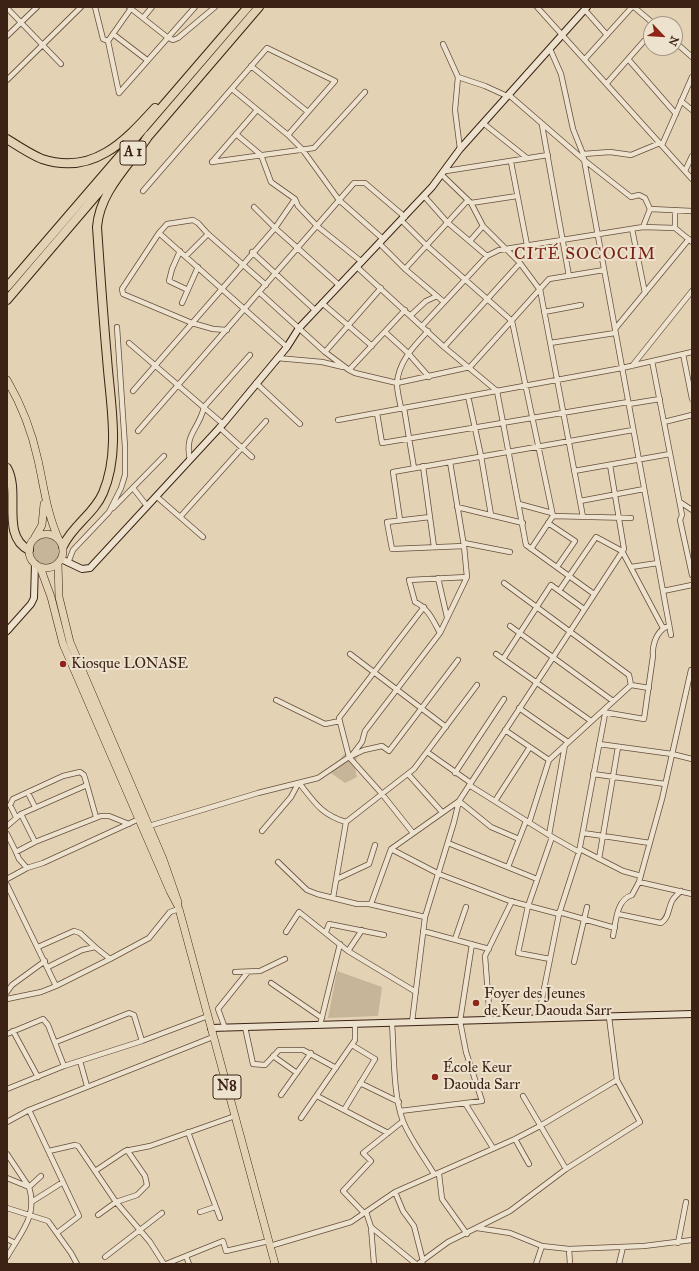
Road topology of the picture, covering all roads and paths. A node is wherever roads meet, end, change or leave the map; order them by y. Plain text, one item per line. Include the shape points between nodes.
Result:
1 (37, 7) edge
2 (81, 7) edge
3 (94, 7) edge
4 (152, 7) edge
5 (195, 7) edge
6 (215, 7) edge
7 (248, 7) edge
8 (259, 7) edge
9 (537, 7) edge
10 (633, 7) edge
11 (7, 8) edge
12 (131, 8) edge
13 (586, 8) edge
14 (644, 16) edge
15 (143, 18) junction
16 (21, 23) junction
17 (113, 34) junction
18 (563, 34) junction
19 (607, 35) junction
20 (7, 36) edge
21 (167, 37) junction
22 (108, 41) junction
23 (643, 42) edge
24 (443, 44) dead end
25 (43, 45) junction
26 (550, 49) junction
27 (683, 49) edge
28 (692, 57) edge
29 (585, 59) junction
30 (147, 60) junction
31 (628, 60) junction
32 (61, 64) dead end
33 (251, 66) junction
34 (458, 76) junction
35 (692, 77) edge
36 (7, 80) edge
37 (607, 83) junction
38 (179, 88) junction
39 (232, 89) junction
40 (365, 92) dead end
41 (508, 96) junction
42 (681, 101) junction
43 (258, 110) junction
44 (692, 110) edge
45 (308, 112) junction
46 (676, 114) junction
47 (483, 123) junction
48 (542, 125) junction
49 (236, 134) junction
50 (288, 135) junction
51 (149, 136) junction
52 (7, 140) edge
53 (661, 144) junction
54 (302, 149) junction
55 (460, 149) junction
56 (583, 154) junction
57 (261, 155) junction
58 (548, 155) junction
59 (692, 156) edge
60 (528, 158) junction
61 (584, 160) junction
62 (510, 162) junction
63 (692, 170) edge
64 (685, 171) junction
65 (444, 173) junction
66 (692, 179) edge
67 (143, 191) dead end
68 (424, 196) junction
69 (517, 196) junction
70 (295, 199) junction
71 (340, 200) junction
72 (470, 201) junction
73 (254, 207) dead end
74 (650, 209) junction
75 (675, 210) junction
76 (692, 211) edge
77 (403, 219) junction
78 (447, 222) junction
79 (317, 226) junction
80 (483, 226) junction
81 (643, 227) junction
82 (275, 228) junction
83 (675, 228) junction
84 (632, 229) junction
85 (159, 233) junction
86 (208, 234) junction
87 (597, 234) junction
88 (563, 240) junction
89 (691, 240) edge
90 (381, 241) junction
91 (470, 242) junction
92 (426, 245) junction
93 (527, 245) junction
94 (298, 248) junction
95 (507, 249) junction
96 (180, 251) junction
97 (252, 252) junction
98 (186, 256) junction
99 (487, 256) junction
100 (362, 262) junction
101 (520, 263) junction
102 (242, 264) junction
103 (198, 267) junction
104 (357, 267) junction
105 (405, 269) junction
106 (604, 270) junction
107 (276, 273) junction
108 (569, 276) junction
109 (466, 278) junction
110 (266, 285) junction
111 (339, 285) junction
112 (7, 287) edge
113 (222, 288) junction
114 (381, 288) junction
115 (188, 290) junction
116 (540, 290) junction
117 (692, 291) edge
118 (259, 292) junction
119 (645, 293) junction
120 (437, 296) junction
121 (7, 300) edge
122 (487, 300) junction
123 (444, 302) junction
124 (182, 303) dead end
125 (322, 303) junction
126 (581, 305) dead end
127 (246, 308) junction
128 (316, 310) junction
129 (405, 310) junction
130 (544, 312) junction
131 (411, 315) junction
132 (512, 321) junction
133 (192, 323) junction
134 (348, 325) junction
135 (423, 326) junction
136 (117, 327) dead end
137 (299, 328) junction
138 (227, 330) junction
139 (428, 331) junction
140 (615, 331) junction
141 (385, 332) junction
142 (129, 343) dead end
143 (550, 343) junction
144 (287, 346) junction
145 (372, 346) junction
146 (444, 347) junction
147 (326, 352) junction
148 (692, 352) edge
149 (408, 353) junction
150 (683, 354) junction
151 (250, 355) dead end
152 (278, 358) junction
153 (652, 361) junction
154 (156, 365) junction
155 (632, 366) junction
156 (470, 367) junction
157 (622, 368) junction
158 (348, 369) junction
159 (429, 377) junction
160 (7, 380) edge
161 (557, 380) junction
162 (690, 382) edge
163 (256, 383) junction
164 (397, 383) junction
165 (178, 385) junction
166 (527, 386) junction
167 (133, 391) dead end
168 (497, 391) junction
169 (468, 396) junction
170 (660, 399) junction
171 (692, 399) edge
172 (628, 403) junction
173 (204, 407) junction
174 (402, 408) junction
175 (377, 413) junction
176 (564, 413) junction
177 (692, 415) edge
178 (533, 418) junction
179 (338, 420) dead end
180 (266, 421) dead end
181 (664, 422) junction
182 (503, 423) junction
183 (300, 424) dead end
184 (221, 425) junction
185 (475, 428) junction
186 (633, 430) junction
187 (138, 431) dead end
188 (409, 439) junction
189 (569, 441) junction
190 (539, 446) junction
191 (242, 448) junction
192 (509, 451) junction
193 (670, 454) junction
194 (164, 456) dead end
195 (481, 456) junction
196 (252, 457) dead end
197 (190, 460) junction
198 (639, 460) junction
199 (450, 462) junction
200 (610, 465) junction
201 (423, 466) junction
202 (7, 468) edge
203 (414, 468) junction
204 (574, 471) junction
205 (133, 488) junction
206 (644, 489) junction
207 (615, 494) junction
208 (156, 496) junction
209 (45, 497) junction
210 (580, 501) junction
211 (680, 502) junction
212 (519, 504) junction
213 (147, 506) junction
214 (458, 506) junction
215 (692, 510) edge
216 (109, 512) junction
217 (491, 515) junction
218 (552, 515) junction
219 (180, 517) junction
220 (583, 517) junction
221 (430, 518) junction
222 (619, 518) junction
223 (631, 518) dead end
224 (400, 520) junction
225 (548, 523) junction
226 (522, 524) junction
227 (203, 537) dead end
228 (35, 538) junction
229 (61, 543) junction
230 (464, 544) junction
231 (434, 547) junction
232 (531, 548) junction
233 (29, 550) junction
234 (622, 551) junction
235 (510, 552) dead end
236 (63, 562) junction
237 (658, 563) junction
238 (37, 566) junction
239 (557, 567) junction
240 (631, 567) junction
241 (692, 575) edge
242 (569, 576) junction
243 (467, 577) junction
244 (438, 578) junction
245 (504, 583) dead end
246 (692, 585) edge
247 (559, 590) junction
248 (663, 592) junction
249 (594, 594) junction
250 (424, 607) junction
251 (538, 608) junction
252 (584, 609) junction
253 (447, 617) junction
254 (669, 625) junction
255 (510, 626) dead end
256 (663, 628) junction
257 (7, 631) edge
258 (570, 632) junction
259 (440, 633) junction
260 (520, 634) junction
261 (671, 634) dead end
262 (350, 654) dead end
263 (496, 654) dead end
264 (553, 658) junction
265 (503, 659) junction
266 (458, 660) dead end
267 (691, 670) dead end
268 (374, 672) junction
269 (536, 682) junction
270 (477, 685) dead end
271 (631, 685) junction
272 (649, 688) junction
273 (397, 690) junction
274 (504, 699) dead end
275 (276, 700) dead end
276 (613, 701) junction
277 (422, 708) junction
278 (519, 708) junction
279 (603, 712) junction
280 (340, 721) junction
281 (591, 721) junction
282 (446, 727) junction
283 (505, 730) junction
284 (567, 744) junction
285 (599, 744) junction
286 (530, 747) junction
287 (618, 747) junction
288 (427, 752) junction
289 (672, 754) junction
290 (349, 758) junction
291 (692, 759) edge
292 (549, 760) junction
293 (455, 773) junction
294 (408, 774) junction
295 (593, 774) junction
296 (613, 777) junction
297 (299, 784) junction
298 (470, 784) junction
299 (665, 784) junction
300 (87, 785) junction
301 (28, 793) junction
302 (382, 794) junction
303 (459, 801) junction
304 (495, 801) junction
305 (35, 807) junction
306 (442, 812) junction
307 (21, 814) junction
308 (16, 817) junction
309 (96, 817) junction
310 (139, 819) junction
311 (346, 822) junction
312 (528, 822) junction
313 (129, 824) junction
314 (7, 826) edge
315 (149, 826) junction
316 (262, 831) dead end
317 (412, 833) junction
318 (583, 833) junction
319 (7, 834) edge
320 (550, 836) junction
321 (603, 836) junction
322 (519, 839) junction
323 (35, 842) junction
324 (448, 843) junction
325 (650, 843) junction
326 (375, 845) dead end
327 (391, 849) junction
328 (579, 850) junction
329 (16, 852) junction
330 (599, 859) junction
331 (278, 862) dead end
332 (508, 867) junction
333 (27, 868) junction
334 (439, 874) junction
335 (640, 876) junction
336 (537, 878) junction
337 (7, 879) edge
338 (337, 879) junction
339 (639, 882) junction
340 (7, 885) edge
341 (681, 891) junction
342 (692, 894) edge
343 (332, 898) junction
344 (512, 902) junction
345 (371, 904) junction
346 (528, 906) junction
347 (179, 907) junction
348 (466, 907) dead end
349 (586, 907) dead end
350 (559, 913) junction
351 (618, 914) junction
352 (425, 917) junction
353 (584, 919) junction
354 (615, 928) junction
355 (362, 930) junction
356 (423, 931) junction
357 (286, 932) dead end
358 (326, 932) junction
359 (384, 935) dead end
360 (613, 936) dead end
361 (454, 940) junction
362 (340, 944) junction
363 (472, 944) junction
364 (38, 947) junction
365 (95, 947) junction
366 (489, 949) junction
367 (348, 951) junction
368 (110, 959) junction
369 (285, 959) dead end
370 (550, 959) junction
371 (45, 961) junction
372 (574, 962) dead end
373 (48, 967) junction
374 (235, 972) dead end
375 (247, 973) junction
376 (271, 983) dead end
377 (56, 986) junction
378 (7, 992) edge
379 (416, 992) junction
380 (7, 999) edge
381 (692, 1014) edge
382 (208, 1016) junction
383 (608, 1016) junction
384 (322, 1018) junction
385 (538, 1019) junction
386 (490, 1020) junction
387 (460, 1021) junction
388 (412, 1022) junction
389 (392, 1023) junction
390 (355, 1024) junction
391 (320, 1025) junction
392 (245, 1027) junction
393 (211, 1028) junction
394 (225, 1028) junction
395 (13, 1031) junction
396 (7, 1034) edge
397 (213, 1036) junction
398 (142, 1041) junction
399 (56, 1042) junction
400 (352, 1045) junction
401 (311, 1053) junction
402 (273, 1056) junction
403 (80, 1061) junction
404 (64, 1066) junction
405 (336, 1068) junction
406 (297, 1073) junction
407 (38, 1077) junction
408 (618, 1080) junction
409 (360, 1083) junction
410 (87, 1086) junction
411 (7, 1089) edge
412 (281, 1095) dead end
413 (317, 1096) junction
414 (523, 1096) dead end
415 (399, 1102) junction
416 (465, 1103) junction
417 (29, 1110) junction
418 (344, 1110) junction
419 (400, 1110) junction
420 (235, 1116) junction
421 (301, 1118) dead end
422 (403, 1121) junction
423 (7, 1122) edge
424 (540, 1126) junction
425 (188, 1132) junction
426 (388, 1133) junction
427 (515, 1139) junction
428 (493, 1148) junction
429 (49, 1150) junction
430 (127, 1150) junction
431 (7, 1154) edge
432 (529, 1164) dead end
433 (566, 1169) junction
434 (95, 1171) junction
435 (436, 1174) junction
436 (41, 1176) dead end
437 (7, 1178) edge
438 (63, 1182) junction
439 (29, 1187) junction
440 (395, 1192) junction
441 (33, 1201) junction
442 (116, 1202) junction
443 (686, 1202) dead end
444 (215, 1207) junction
445 (7, 1208) edge
446 (200, 1212) dead end
447 (365, 1212) junction
448 (162, 1213) dead end
449 (98, 1216) dead end
450 (31, 1217) junction
451 (220, 1218) dead end
452 (371, 1227) junction
453 (477, 1228) junction
454 (140, 1230) junction
455 (57, 1233) junction
456 (467, 1234) junction
457 (7, 1239) edge
458 (692, 1240) edge
459 (678, 1242) junction
460 (15, 1243) junction
461 (269, 1243) junction
462 (542, 1246) junction
463 (623, 1247) junction
464 (569, 1249) junction
465 (186, 1256) junction
466 (7, 1257) edge
467 (105, 1257) dead end
468 (419, 1263) edge
469 (77, 1264) edge
470 (165, 1264) edge
471 (189, 1264) edge
472 (274, 1264) edge
473 (374, 1264) edge
474 (536, 1264) edge
475 (570, 1264) edge
476 (619, 1264) edge

1 - 16 street
2 - 25 street
3 - 22 street via 103,39
4 - 15 street
5 - 21 street
6 - 21 street via 178,38 173,40
7 - 38 highway, A 1
8 - 51 highway, A 1
9 - 18 street
10 - 14 street
10 - 19 street
11 - 16 street
12 - 15 street
12 - 17 street
13 - 18 street
13 - 19 street
15 - 21 street
16 - 20 street
16 - 25 street
17 - 22 street
17 - 30 street
18 - 26 street
18 - 29 street
19 - 29 street
21 - 30 street
22 - 30 street via 119,93
23 - 31 street
24 - 34 street
25 - 32 street
25 - 36 street
26 - 41 street
26 - 56 street via 561,74 573,130
27 - 28 street
29 - 37 street
31 - 37 street
31 - 46 street
33 - 39 street
33 - 45 street
33 - 45 street via 267,48 335,81
34 - 41 street
34 - 55 street via 455,110
35 - 42 street
37 - 53 street
38 - 52 highway via 157,105 122,142 101,156 88,160 58,162 43,159
38 - 112 highway, A 1
39 - 43 street
39 - 67 street
40 - 54 street via 314,148
41 - 47 street
41 - 48 street
42 - 44 street
42 - 46 street
43 - 49 street
43 - 50 street
45 - 50 street
46 - 53 street
47 - 55 street
47 - 60 street
48 - 58 street
48 - 61 street
49 - 57 street
49 - 57 street via 212,162
50 - 54 street
51 - 121 highway, A 1
51 - 229 highway via 109,190 99,212 97,227 112,424 111,466 98,502
53 - 56 street via 631,154
53 - 64 street
54 - 57 street
54 - 71 street
55 - 65 street
56 - 61 street
57 - 70 street via 271,182
58 - 60 street
58 - 88 street
59 - 64 street
60 - 62 street
61 - 74 street via 631,197 645,198
61 - 87 street
62 - 65 street
62 - 69 street
63 - 64 street
64 - 66 street
65 - 68 street
65 - 72 street
68 - 77 street
68 - 78 street
69 - 72 street
69 - 93 street
70 - 79 street via 298,206
70 - 82 street
71 - 77 street via 354,183 365,183
71 - 79 street
71 - 90 street
72 - 78 street
72 - 80 street
73 - 82 street
74 - 75 street
74 - 81 street
75 - 76 street
75 - 83 street
77 - 90 street
77 - 92 street
78 - 91 street
78 - 92 street
79 - 94 street
79 - 100 street
80 - 91 street
80 - 95 street
81 - 83 street
81 - 84 street
82 - 94 street
82 - 97 street
83 - 89 street
84 - 87 street
84 - 119 street
85 - 86 street via 167,224 193,220
85 - 96 street
85 - 133 street via 122,289 123,294
86 - 98 street
86 - 102 street
87 - 88 street
87 - 106 street
88 - 93 street
88 - 108 street
89 - 119 street
90 - 100 street
90 - 105 street
91 - 99 street
92 - 105 street
92 - 109 street
93 - 95 street
94 - 107 street
94 - 111 street
95 - 99 street
95 - 101 street
96 - 98 street
96 - 115 street via 169,281
97 - 102 street
97 - 107 street
98 - 103 street
99 - 109 street
100 - 104 street
101 - 116 street
101 - 122 street
102 - 110 street
102 - 113 street
103 - 113 street
103 - 115 street
104 - 111 street
104 - 114 street
105 - 120 street
106 - 108 street
106 - 140 street
107 - 110 street
107 - 128 street
108 - 116 street via 549,279
109 - 122 street
109 - 123 street
110 - 118 street
111 - 125 street
113 - 127 street
113 - 133 street
114 - 129 street
114 - 134 street
115 - 124 street
116 - 130 street
116 - 132 street
117 - 155 street
118 - 127 street
118 - 137 street
119 - 140 street
120 - 123 street
120 - 131 street via 426,301
122 - 132 street
122 - 146 street
123 - 135 street
125 - 128 street
125 - 134 street
126 - 130 street
127 - 138 street
127 - 144 street
128 - 137 street
129 - 131 street
129 - 141 street
130 - 143 street
131 - 135 street
132 - 156 street
132 - 166 street
133 - 138 street
133 - 154 street
134 - 145 street
134 - 147 street
135 - 139 street
136 - 216 street via 126,463 121,488
137 - 144 street
137 - 147 street
138 - 165 street
139 - 146 street
139 - 149 street
140 - 143 street
140 - 157 street
141 - 145 street
141 - 149 street
142 - 154 street
143 - 161 street
144 - 152 street
145 - 158 street
146 - 156 street
147 - 158 street
148 - 150 street
149 - 159 street
149 - 164 street
150 - 153 street
150 - 162 street
151 - 173 street
152 - 158 street via 322,362
152 - 163 street
153 - 155 street
153 - 170 street
154 - 165 street
154 - 167 street
155 - 157 street
156 - 159 street
156 - 168 street
157 - 161 street
157 - 172 street
158 - 164 street
159 - 164 street
160 - 209 main road via 33,439
161 - 166 street
161 - 176 street
162 - 171 street
163 - 183 street
163 - 184 street
164 - 174 street
165 - 173 street
165 - 187 street
166 - 168 street
166 - 178 street
168 - 169 street
168 - 182 street
169 - 174 street
169 - 185 street
170 - 172 street
170 - 181 street
172 - 176 street
172 - 186 street
173 - 184 street
173 - 197 street via 190,434 187,447
174 - 175 street
174 - 188 street
175 - 179 street
175 - 188 street via 382,443
176 - 178 street
176 - 189 street
177 - 181 street
178 - 182 street
178 - 190 street
180 - 191 street
181 - 193 street
182 - 185 street
182 - 192 street
184 - 191 street
184 - 197 street
185 - 188 street
185 - 195 street
186 - 189 street
186 - 198 street
188 - 203 street
189 - 190 street
189 - 204 street
190 - 192 street
190 - 218 street
191 - 196 street
191 - 219 street
192 - 195 street
192 - 212 street
193 - 198 street
193 - 211 street
194 - 205 street
195 - 199 street
195 - 217 street
197 - 208 street
198 - 200 street
198 - 206 street
199 - 201 street
199 - 214 street
200 - 204 street
200 - 207 street
201 - 203 street
201 - 221 street
202 - 233 highway via 11,475 12,489 11,529 17,541
203 - 224 street via 393,472
204 - 210 street
205 - 213 street
205 - 216 street
206 - 207 street
206 - 237 street
207 - 210 street
207 - 222 street
208 - 213 street
208 - 219 street
209 - 228 main road via 42,524
209 - 229 main road
210 - 220 street
211 - 215 street
211 - 241 street via 680,520
212 - 218 street
212 - 226 street
213 - 236 street via 90,568 82,569
214 - 217 street
214 - 230 street
216 - 236 street
217 - 226 street
218 - 220 street
218 - 225 street
219 - 227 street
220 - 222 street
221 - 224 street
221 - 231 street
222 - 223 street
222 - 234 street via 624,549
224 - 231 street via 387,522 392,549
225 - 232 street
225 - 239 street via 575,541
226 - 232 street via 526,545
228 - 229 main road via 46,533 55,536
228 - 233 main road
229 - 236 main road
230 - 231 street
230 - 235 street
230 - 243 street
232 - 239 street
233 - 238 main road
234 - 240 street
234 - 242 street via 596,537
234 - 249 street
236 - 238 main road via 49,568
236 - 315 main road via 59,597 70,642
237 - 240 street
237 - 248 street
238 - 257 street via 34,598
238 - 310 main road via 52,597 63,644
239 - 242 street
240 - 256 street
242 - 247 street
242 - 249 street
243 - 244 street
243 - 253 street
244 - 250 street via 409,580 415,602
244 - 253 street
245 - 251 street
246 - 248 street
247 - 251 street via 551,585
247 - 252 street
248 - 254 street
249 - 252 street
250 - 259 street
250 - 268 street
251 - 258 street
251 - 260 street
252 - 258 street
253 - 259 street
254 - 256 street
254 - 261 street
255 - 260 street
256 - 272 street via 653,646
258 - 264 street
258 - 271 street via 629,675
259 - 273 street
260 - 264 street
260 - 265 street
262 - 268 street
263 - 265 street
264 - 269 street
264 - 276 street
265 - 269 street
266 - 277 street
267 - 289 street
268 - 273 street
268 - 280 street via 339,718
269 - 278 street
269 - 281 street
270 - 282 street
271 - 272 street
271 - 276 street
272 - 279 street via 644,720
273 - 277 street
273 - 290 street
274 - 293 street
275 - 280 street via 325,724
276 - 279 street
277 - 282 street
277 - 290 street via 389,751 382,746 364,750
278 - 283 street
278 - 284 street
279 - 281 street
279 - 285 street
280 - 290 street
281 - 284 street
282 - 288 street
283 - 286 street
283 - 298 street
284 - 292 street
284 - 320 street
285 - 287 street
285 - 295 street
286 - 292 street
286 - 304 street
287 - 289 street
287 - 296 street
288 - 293 street
288 - 294 street
289 - 291 street
289 - 299 street
290 - 297 street via 318,778
290 - 302 street
292 - 312 street
293 - 298 street
294 - 302 street
294 - 306 street
295 - 296 street
295 - 318 street
296 - 299 street
296 - 321 street
297 - 311 street via 320,810
297 - 315 street via 258,793
297 - 316 street
298 - 303 street
298 - 304 street
299 - 325 street
300 - 301 street via 84,775 76,772
300 - 305 street
300 - 309 street
301 - 305 street
301 - 308 street via 11,802
302 - 311 street
302 - 317 street
303 - 306 street
303 - 322 street via 491,827
303 - 324 street
304 - 312 street
305 - 307 street
306 - 317 street
307 - 308 street
307 - 323 street
308 - 314 street
309 - 313 street via 109,816
309 - 323 street
310 - 313 street
310 - 347 main road
311 - 338 street
312 - 320 street
312 - 322 street
313 - 333 street
315 - 347 main road via 173,885
317 - 327 street
318 - 321 street
318 - 328 street
319 - 329 street
320 - 328 street
320 - 336 street
321 - 325 street
321 - 330 street
322 - 332 street
323 - 329 street
324 - 332 street
324 - 334 street
325 - 335 street
326 - 338 street via 369,864
327 - 334 street
327 - 345 street
328 - 330 street
328 - 350 street
329 - 333 street via 18,859
330 - 335 street
331 - 343 street via 307,890
332 - 336 street
333 - 337 street
334 - 344 street
334 - 352 street
335 - 339 street
336 - 346 street
338 - 343 street
339 - 341 street
339 - 351 street via 632,895 625,897 621,902
340 - 364 street
341 - 342 street
341 - 351 street via 673,900 669,913 661,923
343 - 345 street via 357,904
344 - 346 street
344 - 366 street
345 - 352 street
346 - 350 street
346 - 370 street via 518,953
347 - 368 street via 170,912 149,938
347 - 382 main road, N8
348 - 361 street
349 - 353 street
350 - 353 street
350 - 370 street
351 - 354 street
352 - 356 street
353 - 354 street
353 - 372 street
354 - 360 street
355 - 358 street via 329,924
355 - 359 street
355 - 367 street
356 - 361 street
356 - 379 street
357 - 358 street via 300,912
358 - 362 street
361 - 363 street
362 - 367 street
362 - 384 street
363 - 366 street
363 - 387 street
364 - 365 street via 74,931 80,933
364 - 371 street
365 - 368 street
365 - 373 street via 82,950
366 - 386 street via 485,956
367 - 379 street
368 - 377 street
369 - 375 street via 260,971
370 - 385 street
371 - 373 street
371 - 378 street via 12,985
373 - 377 street
374 - 375 street
375 - 394 street via 218,1009
376 - 384 street
377 - 380 street
379 - 388 street
381 - 383 street
382 - 393 main road, N8
382 - 398 street
383 - 385 street
383 - 408 street
384 - 391 street
385 - 386 street
386 - 387 street
387 - 388 street
387 - 416 street via 466,1052 482,1101
388 - 389 street
389 - 390 street
389 - 415 street via 394,1071
390 - 391 street
390 - 400 street via 355,1040
391 - 392 street
392 - 394 street
392 - 402 street via 253,1064 266,1065
393 - 394 street
393 - 397 main road, N8
395 - 396 street
395 - 399 street via 43,1020 47,1022
395 - 407 street
397 - 410 street
397 - 420 main road, N8
398 - 399 street via 134,1015 129,1013
398 - 403 street
399 - 404 street
400 - 405 street
400 - 409 street via 375,1059
401 - 402 street via 282,1049
401 - 405 street
401 - 406 street
402 - 406 street
403 - 404 street
403 - 410 street
404 - 407 street
405 - 413 street
406 - 412 street
407 - 411 street
408 - 424 street
408 - 433 street via 640,1122
409 - 415 street
409 - 418 street
410 - 417 street
413 - 418 street
413 - 421 street
414 - 424 street
415 - 419 street
416 - 419 street
416 - 428 street
417 - 423 street
417 - 429 street
418 - 426 street
419 - 422 street
420 - 425 street
420 - 461 main road, N8
422 - 426 street
422 - 435 street
424 - 427 street
424 - 433 street
425 - 430 street via 145,1147
425 - 444 street
426 - 447 street via 363,1153 371,1161 343,1191
427 - 428 street
427 - 432 street
428 - 435 street
429 - 434 street via 77,1145
429 - 438 street
430 - 434 street
430 - 442 street via 145,1176 146,1185 137,1195
431 - 439 street
433 - 453 street via 510,1211
434 - 442 street
435 - 440 street
435 - 456 street via 442,1199
436 - 439 street
437 - 439 street
438 - 441 street
438 - 455 street via 78,1216
439 - 441 street
440 - 447 street
440 - 468 street via 414,1226
441 - 450 street
442 - 449 street
442 - 454 street
443 - 459 street
444 - 446 street
444 - 451 street
445 - 450 street
447 - 452 street
447 - 461 street via 351,1222
448 - 454 street
450 - 455 street via 48,1221
450 - 460 street
452 - 468 street
452 - 473 street
453 - 456 street
453 - 462 street via 510,1234
454 - 467 street
454 - 470 street
455 - 469 street
456 - 468 street via 448,1242
457 - 460 street
458 - 459 street
459 - 463 street
460 - 466 street
461 - 465 street via 226,1251 223,1241
461 - 472 main road, N8
462 - 464 street
462 - 474 street
463 - 464 street
463 - 476 street
464 - 475 street
465 - 470 street
465 - 471 street

